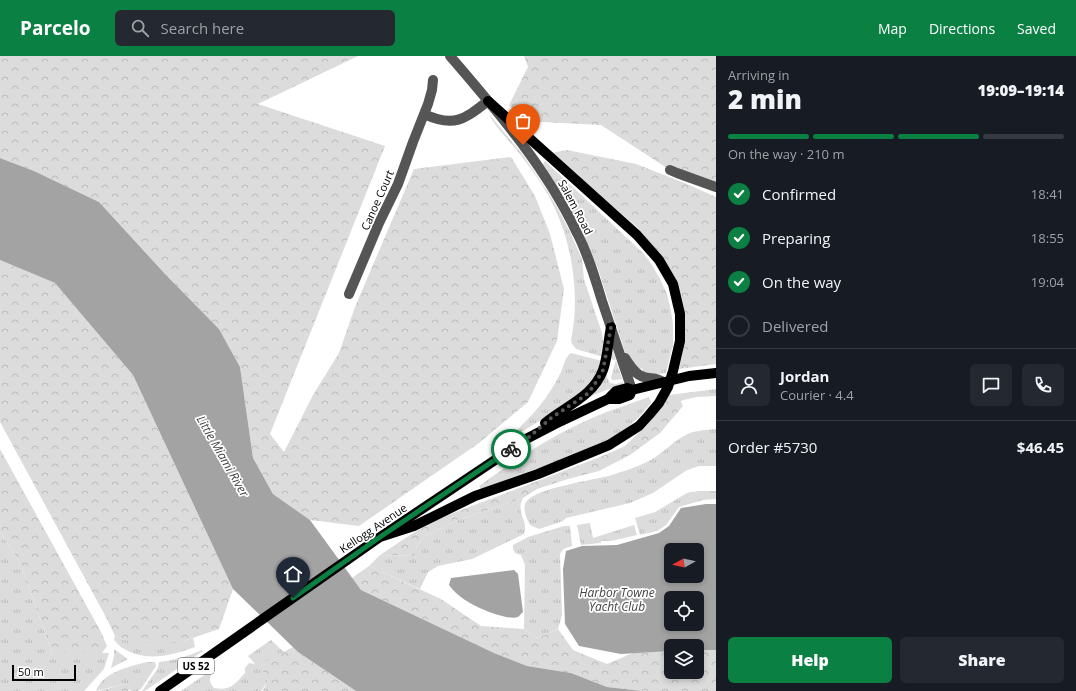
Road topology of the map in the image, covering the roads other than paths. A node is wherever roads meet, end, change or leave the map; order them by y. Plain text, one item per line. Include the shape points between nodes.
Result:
1 (450, 56) edge
2 (433, 80) dead end
3 (488, 101) junction
4 (424, 114) junction
5 (670, 170) dead end
6 (716, 187) edge
7 (349, 294) dead end
8 (611, 327) junction
9 (618, 348) junction
10 (716, 373) edge
11 (663, 382) junction
12 (632, 390) junction
13 (528, 438) junction
14 (380, 537) junction
15 (160, 691) edge

1 - 3 street, Salem Road
2 - 4 street, Canoe Court
3 - 4 street via 462,119 443,121
3 - 8 street, Salem Road via 538,165 566,210 588,256
3 - 14 main road via 637,235 660,260 673,284 680,314 680,341 668,387 658,404 639,426 624,436 585,456 475,496 414,526
4 - 7 street, Canoe Court via 398,184
5 - 6 street
8 - 9 street, Salem Road
8 - 13 main road via 603,370 593,387
9 - 11 street, Salem Road via 636,373 643,377 659,378
9 - 12 street, Salem Road
10 - 11 main road, Kellogg Avenue / US 52
11 - 12 main road, Kellogg Avenue / US 52
12 - 13 main road, Kellogg Avenue / US 52 via 628,388 616,391 608,399
13 - 14 main road, Kellogg Avenue / US 52
14 - 15 main road, Kellogg Avenue / US 52

